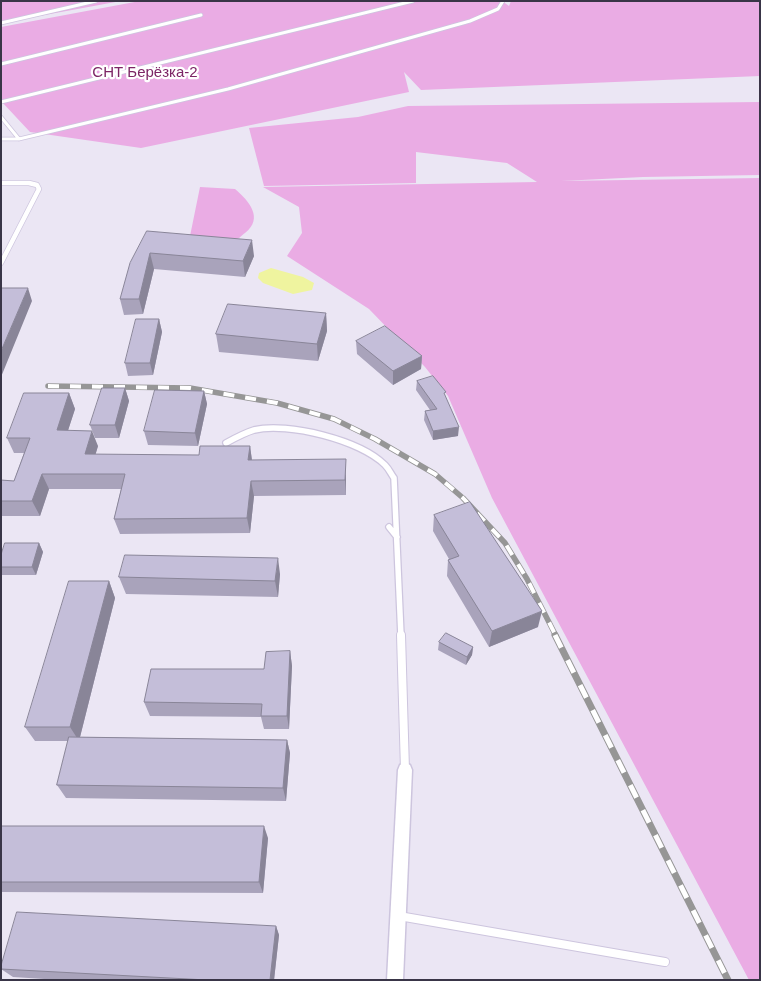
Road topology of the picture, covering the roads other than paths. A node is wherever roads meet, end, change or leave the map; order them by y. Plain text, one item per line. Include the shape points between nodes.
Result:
1 (96, 1) edge
2 (413, 1) edge
3 (503, 1) edge
4 (200, 15) dead end
5 (1, 23) edge
6 (1, 64) edge
7 (1, 102) edge
8 (1, 117) edge
9 (1, 139) edge
10 (19, 139) junction
11 (1, 183) edge
12 (1, 263) edge
13 (226, 443) dead end
14 (389, 527) dead end
15 (397, 537) junction
16 (404, 770) joint
17 (398, 916) junction
18 (665, 962) dead end
19 (396, 980) edge

1 - 5 lane
2 - 7 lane
3 - 10 lane via 498,9 470,21 228,89
4 - 6 lane
8 - 10 lane
9 - 10 lane
11 - 12 lane via 28,183 37,185 39,189
13 - 15 lane via 256,430 314,433 351,444 381,460 391,469 394,478
14 - 15 lane
15 - 16 lane
16 - 17 street
17 - 18 lane
17 - 19 street

